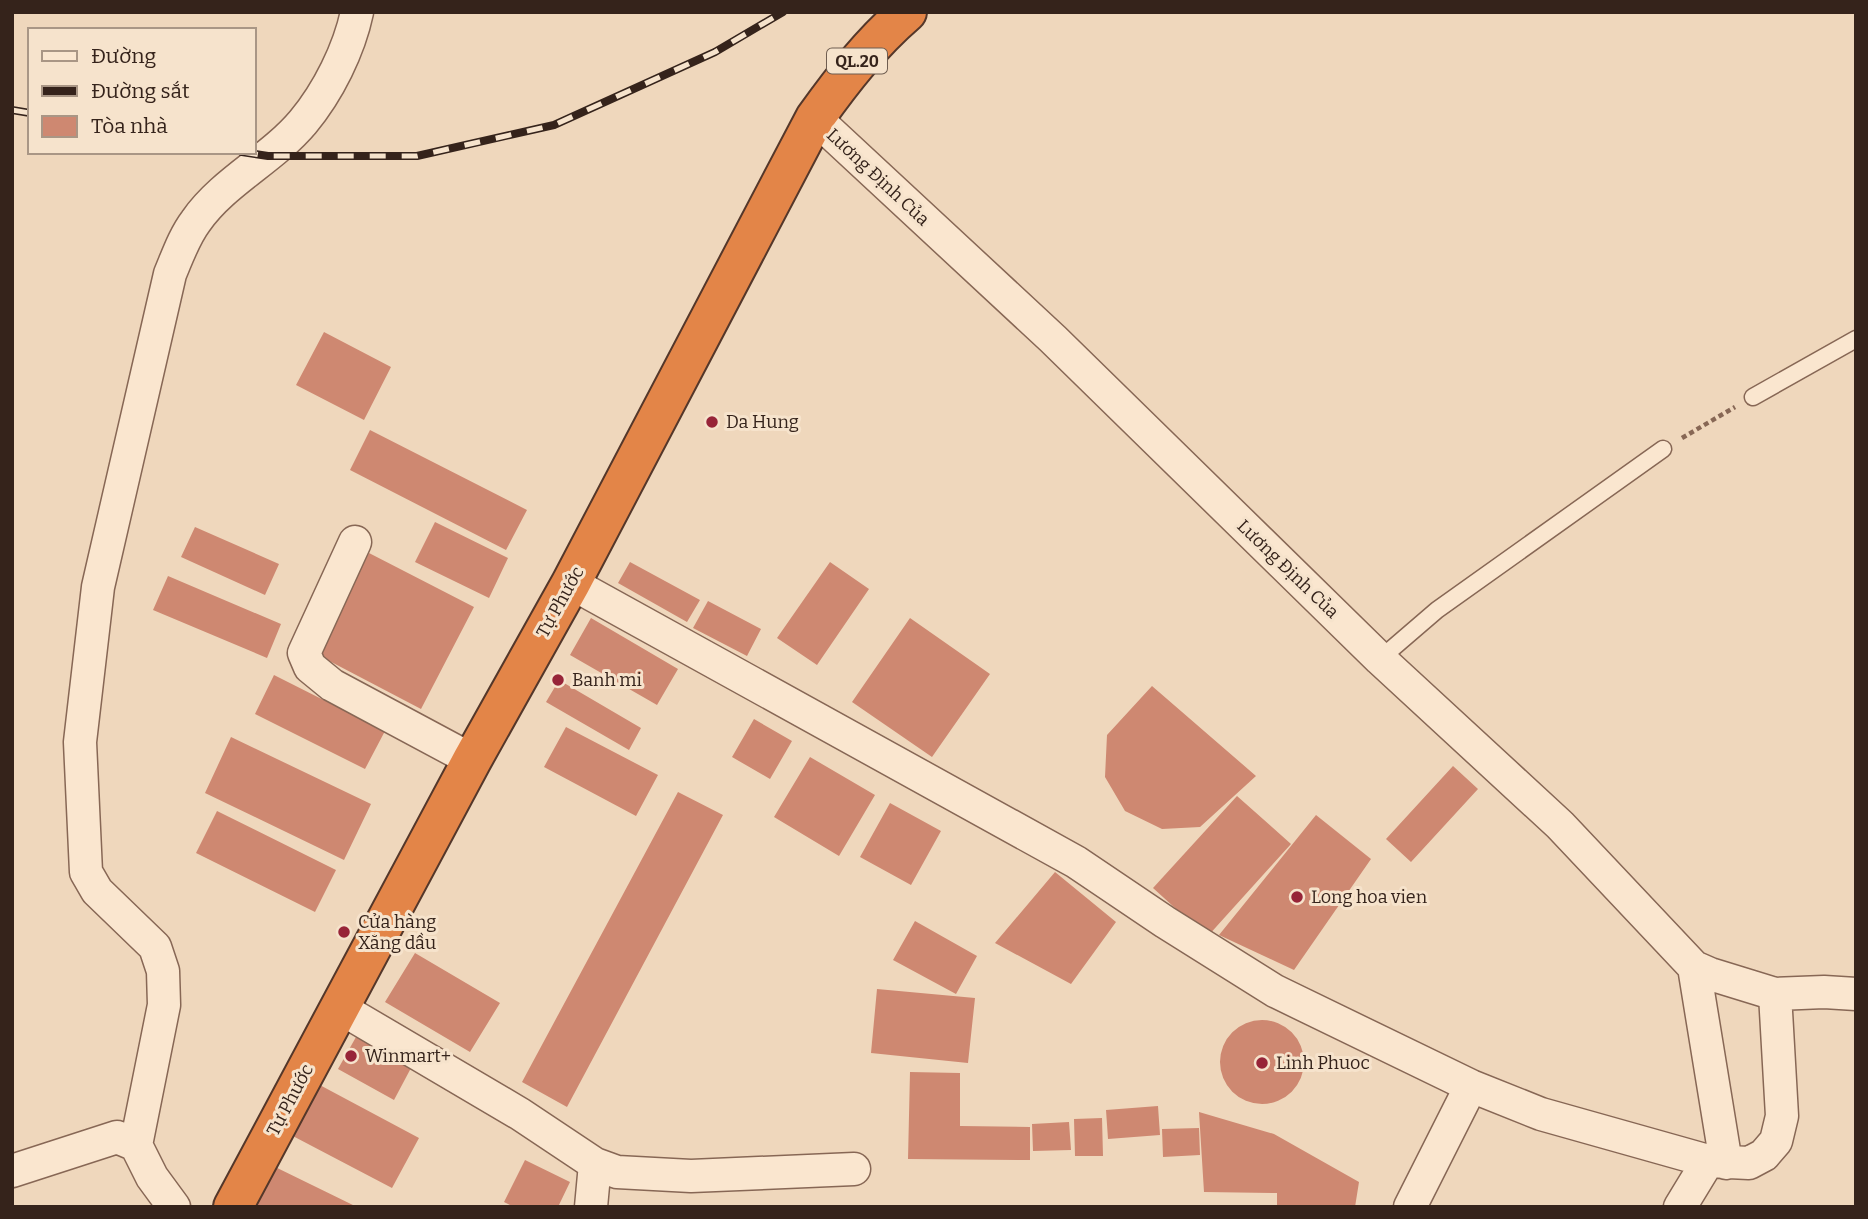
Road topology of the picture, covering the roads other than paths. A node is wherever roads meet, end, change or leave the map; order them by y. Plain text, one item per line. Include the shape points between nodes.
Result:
1 (357, 12) edge
2 (907, 12) edge
3 (815, 117) junction
4 (1856, 339) edge
5 (1752, 397) road end
6 (1663, 449) road end
7 (355, 542) dead end
8 (571, 583) junction
9 (1380, 659) junction
10 (472, 760) junction
11 (1694, 967) junction
12 (1775, 994) junction
13 (1856, 994) edge
14 (340, 1008) junction
15 (1471, 1086) junction
16 (136, 1145) junction
17 (1717, 1162) junction
18 (596, 1164) junction
19 (854, 1169) dead end
20 (12, 1171) edge
21 (1689, 1202) edge
22 (174, 1207) edge
23 (233, 1207) edge
24 (591, 1207) edge
25 (1410, 1207) edge

1 - 16 street via 330,82 303,122 214,200 182,243 170,274 99,587 80,742 86,872 97,891 155,947 163,971 164,1005
2 - 3 highway, Tự Phước / QL.20 via 848,72
3 - 8 highway, Tự Phước / QL.20
3 - 9 street, Lương Định Của via 1054,339
4 - 5 lane
6 - 9 lane via 1437,610
7 - 10 street via 304,653 310,667 332,685
8 - 10 highway, Tự Phước / QL.20
8 - 15 street via 1076,862 1275,991
9 - 11 street, Lương Định Của via 1560,825
10 - 14 highway, Tự Phước / QL.20
11 - 12 street, Lương Định Của
11 - 17 street
12 - 13 street, Lương Định Của
12 - 17 street via 1782,1116 1776,1141 1765,1155 1749,1163
14 - 18 street
14 - 23 highway, Tự Phước / QL.20
15 - 17 street via 1541,1114
15 - 25 street
16 - 20 street via 117,1137
16 - 22 street
17 - 21 street
18 - 19 street via 617,1172 691,1176
18 - 24 street

